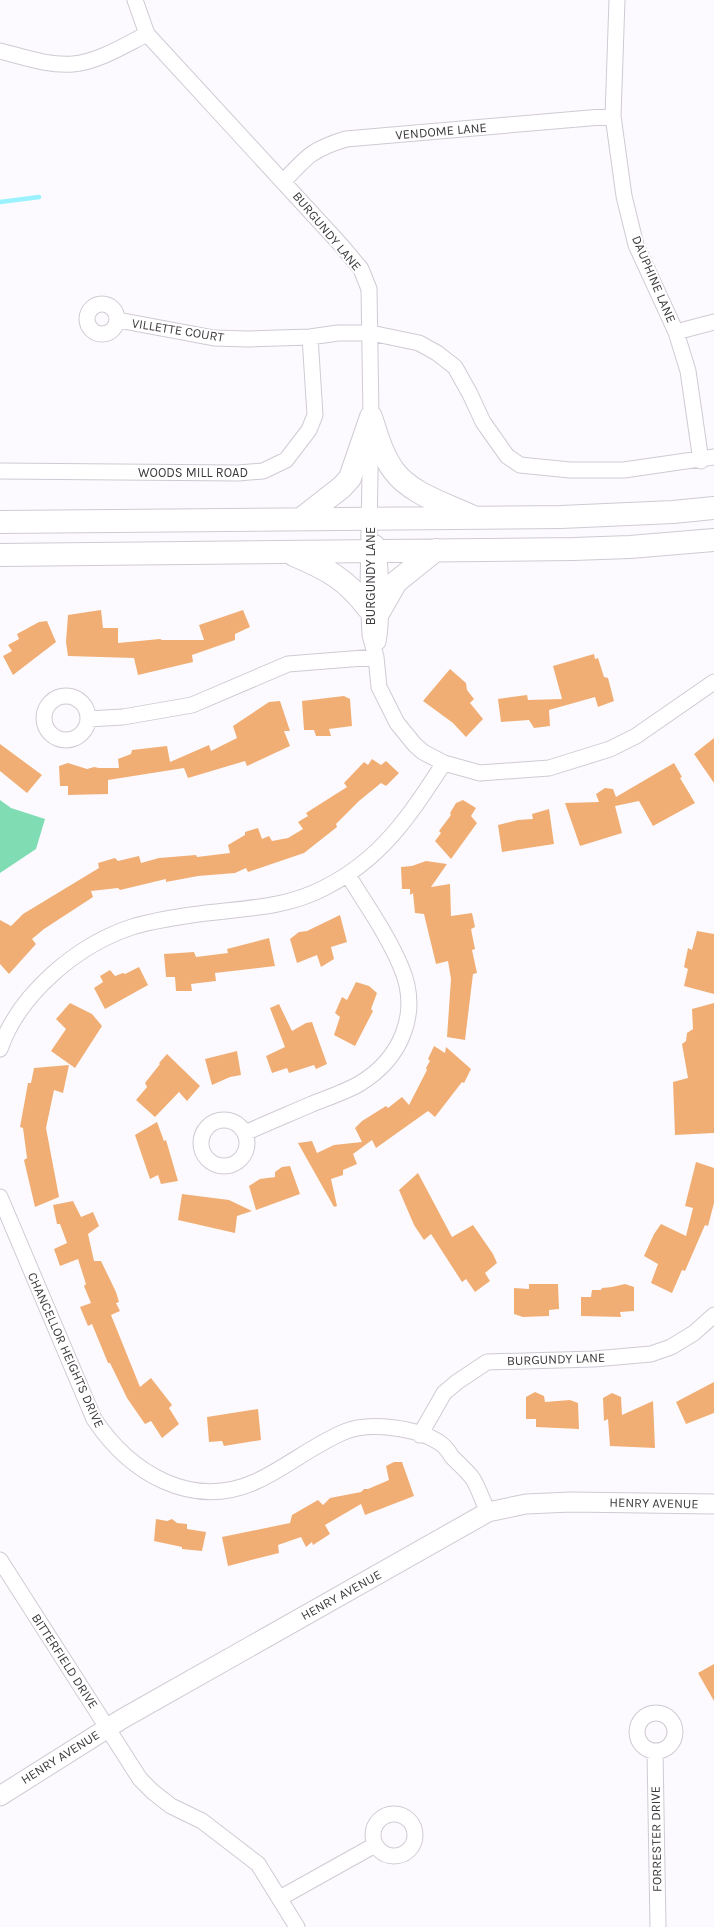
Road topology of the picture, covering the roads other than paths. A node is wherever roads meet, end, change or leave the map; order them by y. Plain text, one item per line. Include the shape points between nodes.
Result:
1 (135, 0) edge
2 (617, 0) edge
3 (147, 34) junction
4 (0, 51) edge
5 (614, 116) junction
6 (284, 181) junction
7 (118, 320) dead end
8 (714, 322) edge
9 (676, 332) junction
10 (371, 333) junction
11 (310, 337) junction
12 (371, 417) junction
13 (708, 459) edge
14 (0, 471) edge
15 (714, 508) edge
16 (476, 518) junction
17 (301, 519) junction
18 (370, 519) junction
19 (0, 522) edge
20 (714, 540) edge
21 (436, 550) junction
22 (373, 551) junction
23 (288, 552) junction
24 (0, 555) edge
25 (374, 609) junction
26 (376, 657) junction
27 (714, 682) edge
28 (88, 719) dead end
29 (444, 763) junction
30 (348, 875) junction
31 (0, 1049) edge
32 (245, 1133) dead end
33 (0, 1197) edge
34 (714, 1315) edge
35 (420, 1434) junction
36 (714, 1504) edge
37 (488, 1512) junction
38 (0, 1560) edge
39 (108, 1727) junction
40 (655, 1752) dead end
41 (0, 1796) edge
42 (375, 1845) dead end
43 (280, 1898) junction
44 (297, 1927) edge
45 (658, 1927) edge

1 - 3 street, BURGUNDY LANE
2 - 5 street, DAUPHINE LANE
3 - 4 street via 93,59 74,64 39,61
3 - 6 street, BURGUNDY LANE
5 - 6 street, VENDOME LANE via 346,139 326,145 307,156
5 - 9 street, DAUPHINE LANE via 624,196 636,245
6 - 10 street, BURGUNDY LANE via 361,269 369,289
7 - 11 street, VILLETTE COURT via 214,338
8 - 9 street
9 - 13 street, DAUPHINE LANE via 688,370
10 - 11 street via 338,333
10 - 12 street, BURGUNDY LANE
10 - 13 street via 419,343 455,367 482,422 507,456 520,465 570,470 624,470
11 - 14 street, WOODS MILL ROAD via 315,415 309,430 286,460 268,468 238,473
12 - 16 highway via 384,454 406,484
12 - 17 highway via 350,478
12 - 18 street, BURGUNDY LANE
15 - 16 highway via 622,515
16 - 18 highway
17 - 18 highway
17 - 19 highway
18 - 22 street, BURGUNDY LANE
20 - 21 highway via 630,547
21 - 22 highway
21 - 25 highway via 396,582
22 - 23 highway
22 - 25 street, BURGUNDY LANE
23 - 24 highway
23 - 25 highway via 322,567 339,578
25 - 26 street, BURGUNDY LANE via 370,635
26 - 28 street via 288,664 192,705 123,717
26 - 29 street, BURGUNDY LANE via 379,687 397,723 423,752
27 - 29 street, BURGUNDY LANE via 636,736 610,749 567,764 549,768 480,773
29 - 30 street via 385,845
30 - 31 street via 323,889 266,908 161,919 108,938 79,954 34,992 4,1036
30 - 32 street via 393,952 407,983 409,1018 404,1036 388,1062 358,1084
33 - 35 street, CHANCELLOR HEIGHTS DRIVE via 94,1419 121,1453 161,1481 183,1489 212,1492 237,1488 257,1482 345,1432 368,1427 387,1427
34 - 35 street, BURGUNDY LANE via 694,1333 671,1347 651,1354 594,1359 487,1362 444,1393
35 - 37 street, CHANCELLOR HEIGHTS DRIVE via 440,1443 473,1480
36 - 37 street, HENRY AVENUE via 571,1502 526,1504
37 - 39 street, HENRY AVENUE
38 - 39 street, BITTERFIELD DRIVE
39 - 41 street, HENRY AVENUE
39 - 43 street, BITTERFIELD DRIVE via 140,1779 153,1792 171,1806 202,1821 258,1864
40 - 45 street, FORRESTER DRIVE
42 - 43 street
43 - 44 street, BITTERFIELD DRIVE

